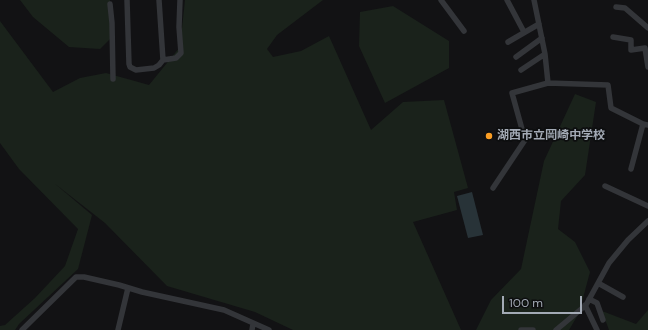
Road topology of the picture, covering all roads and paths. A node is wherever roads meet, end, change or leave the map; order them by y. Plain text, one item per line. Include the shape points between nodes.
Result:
1 (126, 0) edge
2 (159, 0) edge
3 (180, 0) edge
4 (441, 0) edge
5 (507, 0) edge
6 (534, 0) edge
7 (110, 4) dead end
8 (616, 7) dead end
9 (539, 24) junction
10 (648, 28) edge
11 (464, 32) dead end
12 (524, 32) junction
13 (613, 37) dead end
14 (542, 38) junction
15 (508, 42) dead end
16 (647, 48) edge
17 (545, 54) junction
18 (516, 57) dead end
19 (647, 57) edge
20 (163, 60) junction
21 (648, 67) edge
22 (521, 70) dead end
23 (113, 79) dead end
24 (548, 82) junction
25 (646, 124) edge
26 (632, 169) dead end
27 (605, 186) dead end
28 (493, 188) dead end
29 (648, 206) edge
30 (648, 221) edge
31 (598, 283) junction
32 (128, 288) junction
33 (623, 297) dead end
34 (589, 299) junction
35 (585, 305) junction
36 (603, 320) dead end
37 (253, 324) junction
38 (22, 330) edge
39 (118, 330) edge
40 (252, 330) edge
41 (269, 330) edge
42 (521, 330) edge
43 (533, 330) edge
44 (556, 330) edge
45 (597, 330) edge

1 - 20 street via 130,68 154,68
2 - 20 street
3 - 20 street via 181,53 176,58
4 - 11 street
5 - 12 street
6 - 9 street
7 - 23 street
8 - 10 street via 625,8
9 - 12 street
9 - 14 street
12 - 15 street
13 - 16 street via 631,40 631,50
14 - 17 street
14 - 18 street
16 - 19 street
17 - 22 street
17 - 24 street
19 - 21 street
24 - 25 street via 608,84 611,108
24 - 28 street via 512,93 525,140
25 - 26 street
27 - 29 street
30 - 31 street via 609,263
31 - 33 street
31 - 34 street
32 - 37 street via 224,310
32 - 38 street via 76,277
32 - 39 street
34 - 35 street
34 - 36 street via 597,303
35 - 44 street
35 - 45 street
37 - 40 street
37 - 41 street
42 - 43 street

